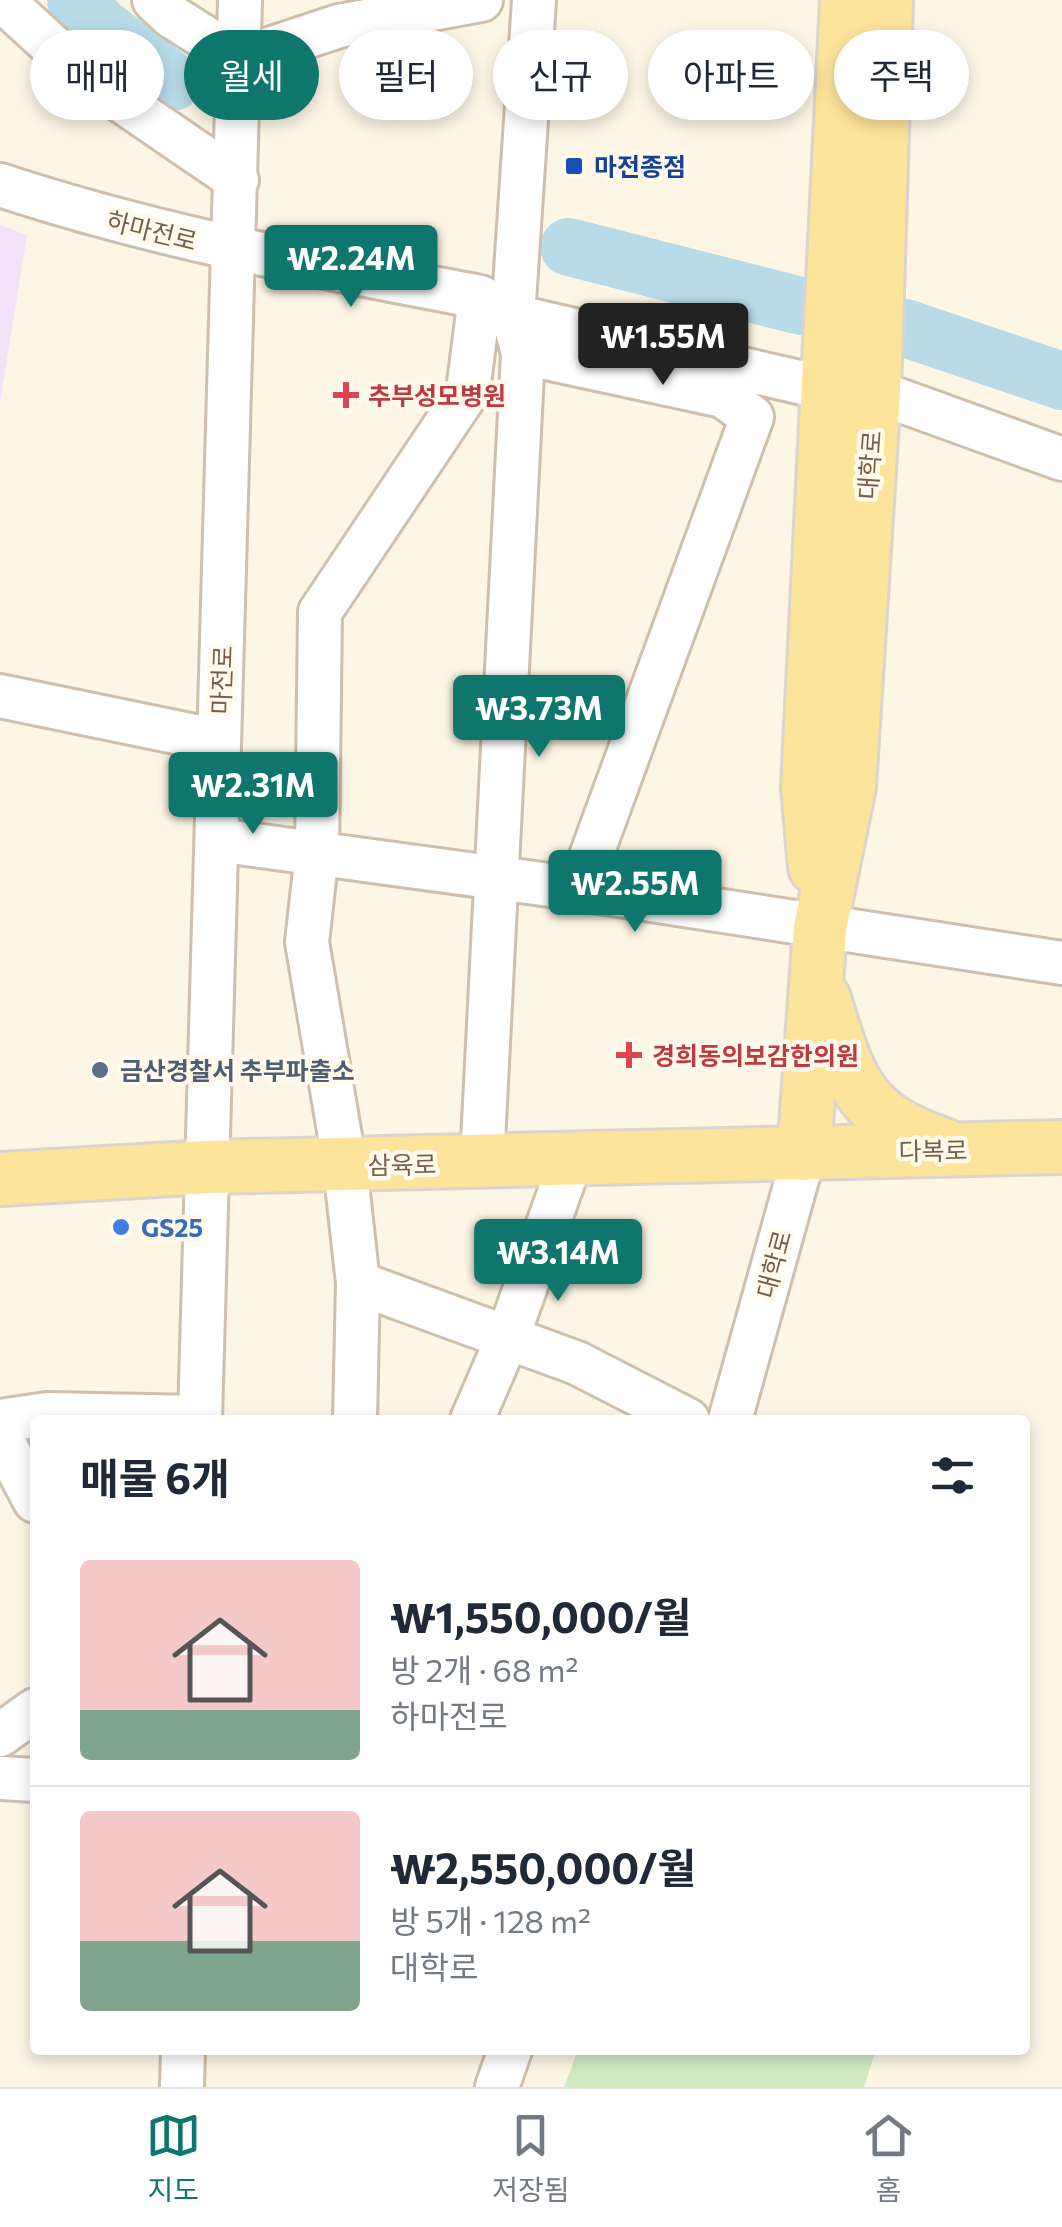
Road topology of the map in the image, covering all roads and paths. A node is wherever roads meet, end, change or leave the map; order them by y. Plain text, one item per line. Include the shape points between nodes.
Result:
1 (2, 0) edge
2 (154, 0) edge
3 (240, 0) edge
4 (481, 0) edge
5 (534, 0) edge
6 (847, 0) edge
7 (886, 0) edge
8 (194, 30) edge
9 (239, 30) edge
10 (319, 33) edge
11 (238, 120) edge
12 (237, 180) junction
13 (0, 185) edge
14 (236, 251) junction
15 (505, 322) junction
16 (852, 390) junction
17 (1062, 459) edge
18 (0, 696) edge
19 (220, 741) junction
20 (217, 840) junction
21 (317, 853) junction
22 (496, 879) junction
23 (579, 889) junction
24 (818, 952) junction
25 (1062, 963) edge
26 (1062, 1147) edge
27 (960, 1150) junction
28 (804, 1154) junction
29 (572, 1160) junction
30 (482, 1162) junction
31 (208, 1166) junction
32 (345, 1166) junction
33 (0, 1179) edge
34 (358, 1282) junction
35 (507, 1339) junction
36 (40, 1415) edge
37 (85, 1415) edge
38 (200, 1415) edge
39 (355, 1415) edge
40 (474, 1415) edge
41 (678, 1415) edge
42 (731, 1415) edge
43 (30, 1417) edge
44 (0, 1421) edge
45 (0, 1436) edge
46 (30, 1491) edge
47 (30, 1714) edge
48 (0, 1735) edge
49 (0, 1778) edge
50 (30, 1780) edge
51 (183, 2055) edge
52 (508, 2055) edge
53 (182, 2087) edge
54 (497, 2087) edge

1 - 12 street via 85,76
2 - 8 street
3 - 9 street, 마전로
4 - 10 street
5 - 15 street
6 - 16 main road, 대학로
7 - 16 main road, 대학로
11 - 12 street, 마전로
12 - 14 street, 마전로
13 - 14 street, 하마전로
14 - 15 street, 하마전로
14 - 19 street, 마전로
15 - 16 street, 하마전로
15 - 21 street via 468,391 320,612
15 - 22 street
15 - 23 street via 724,396 752,418
16 - 17 street, 하마전로
16 - 24 main road, 대학로 via 849,786
18 - 19 street
19 - 20 street, 마전로
20 - 21 street
20 - 31 street, 마전로
21 - 22 street
21 - 32 street via 307,942
22 - 23 street
22 - 30 street
23 - 24 street
24 - 25 street
24 - 27 main road via 848,1068 866,1102 902,1131
24 - 28 main road, 대학로
26 - 27 main road, 다복로
27 - 28 main road, 다복로
28 - 29 main road, 삼육로
28 - 42 street, 대학로
29 - 30 main road, 삼육로
29 - 35 street
30 - 32 main road, 삼육로
31 - 32 main road, 삼육로
31 - 33 main road, 삼육로
31 - 38 street, 마전로
32 - 34 street
34 - 35 street
34 - 39 street
35 - 40 street
35 - 41 street via 576,1363
36 - 37 street
43 - 44 street
45 - 46 street
47 - 48 street
49 - 50 street
51 - 53 street
52 - 54 street

